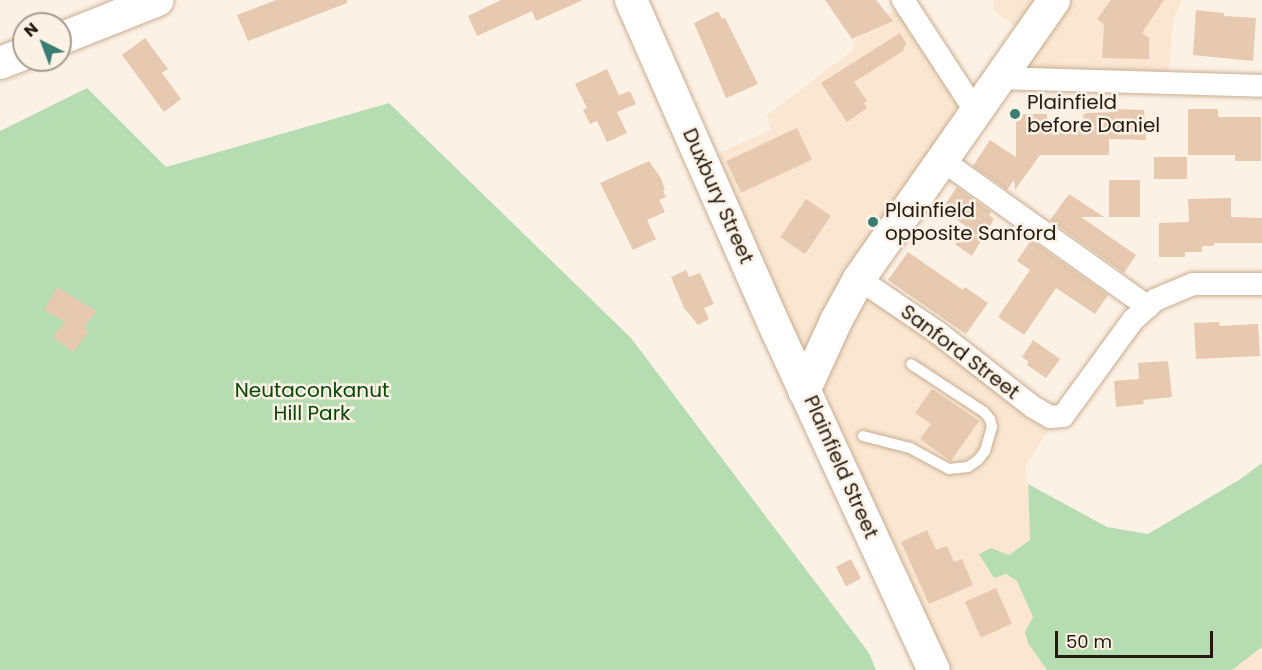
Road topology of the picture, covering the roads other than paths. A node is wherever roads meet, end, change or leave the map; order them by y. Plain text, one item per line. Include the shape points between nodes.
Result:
1 (158, 0) edge
2 (631, 0) edge
3 (903, 0) edge
4 (1054, 0) edge
5 (72, 34) edge
6 (999, 78) junction
7 (1262, 86) edge
8 (976, 112) junction
9 (942, 160) junction
10 (859, 279) junction
11 (1262, 284) edge
12 (1148, 307) junction
13 (911, 364) dead end
14 (804, 391) junction
15 (863, 436) dead end
16 (934, 670) edge

1 - 5 main road
2 - 14 main road, Duxbury Street
3 - 8 street
4 - 6 main road, Plainfield Street
6 - 7 street
6 - 8 main road, Plainfield Street
8 - 9 main road, Plainfield Street
9 - 10 main road, Plainfield Street
9 - 12 street
10 - 12 street, Sanford Street via 1050,417 1063,416 1133,320
10 - 14 main road, Plainfield Street
11 - 12 street via 1192,284 1170,292
13 - 15 lane via 990,419 992,427 985,451 968,467 949,469 910,448
14 - 16 main road, Plainfield Street

